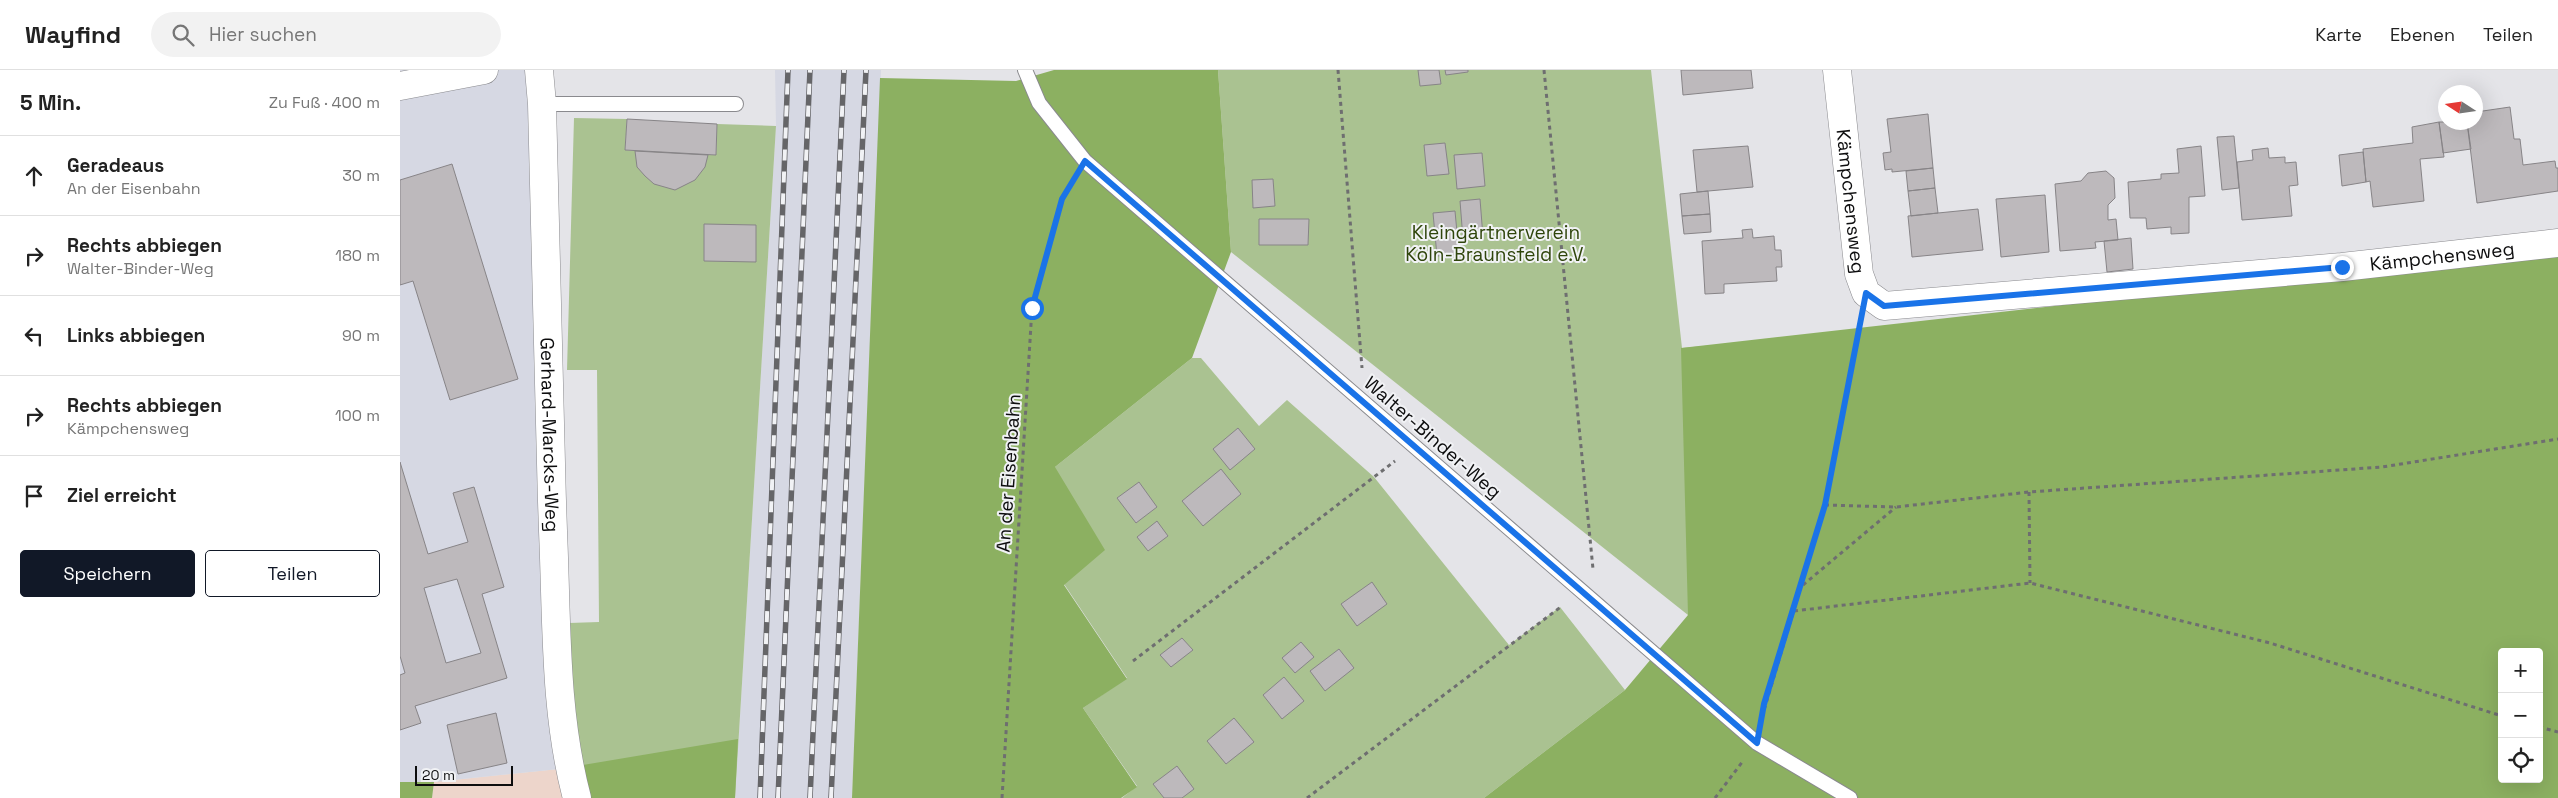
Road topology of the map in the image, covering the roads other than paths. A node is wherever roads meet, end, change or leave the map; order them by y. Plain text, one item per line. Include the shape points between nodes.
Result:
1 (484, 70) edge
2 (539, 70) edge
3 (1025, 70) edge
4 (1837, 70) edge
5 (400, 86) edge
6 (542, 104) junction
7 (736, 104) dead end
8 (2558, 243) edge
9 (577, 798) edge
10 (1850, 798) edge

1 - 5 street
2 - 6 street, Gerhard-Marcks-Weg
3 - 10 lane, Walter-Binder-Weg via 1039,103 1085,161 1757,743
4 - 8 street, Kämpchensweg via 1859,274 1866,293 1884,306 2342,267
6 - 7 lane
6 - 9 street, Gerhard-Marcks-Weg via 548,384 561,708

